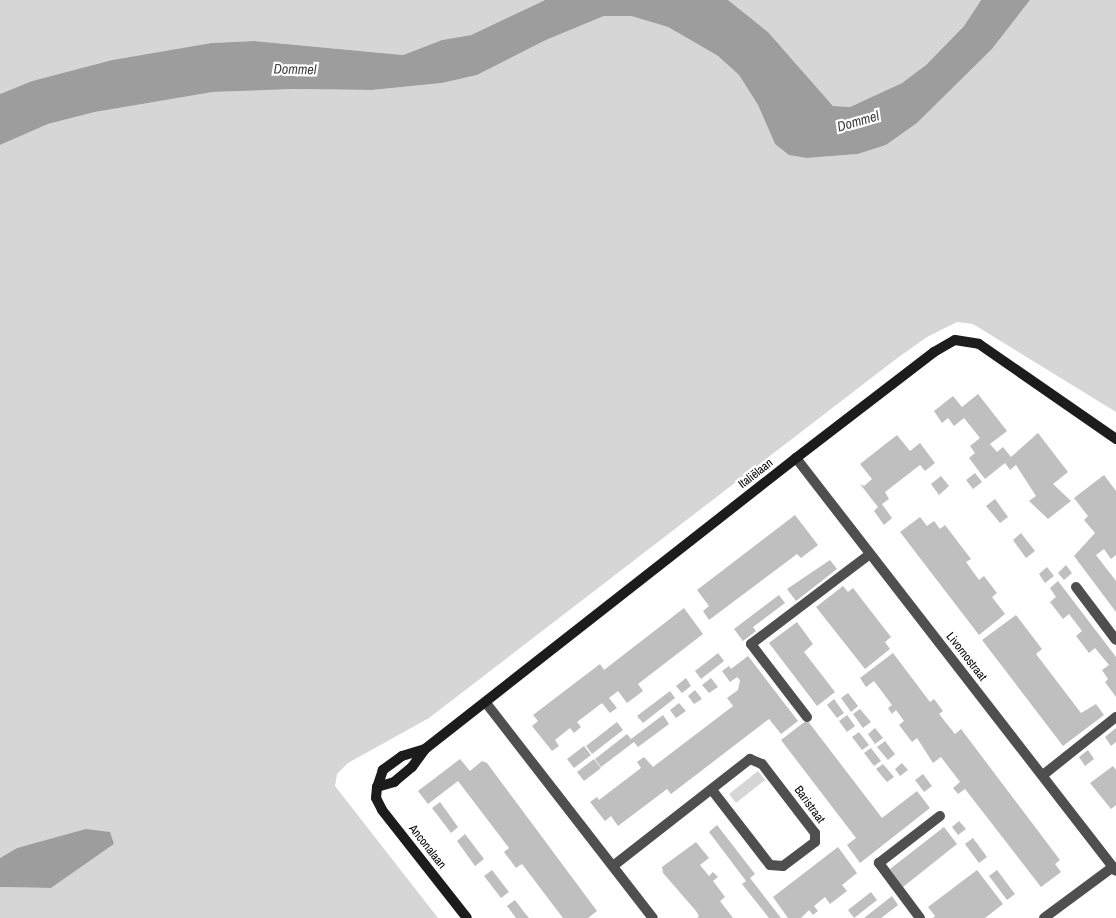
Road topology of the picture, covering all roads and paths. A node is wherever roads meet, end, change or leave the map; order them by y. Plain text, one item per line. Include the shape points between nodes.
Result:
1 (1116, 439) edge
2 (796, 458) junction
3 (870, 554) junction
4 (1076, 587) dead end
5 (1116, 640) edge
6 (486, 703) junction
7 (806, 717) dead end
8 (1116, 717) edge
9 (425, 749) junction
10 (1042, 775) junction
11 (377, 787) junction
12 (712, 790) junction
13 (940, 816) dead end
14 (614, 866) junction
15 (1114, 869) edge
16 (467, 918) edge
17 (653, 918) edge
18 (920, 918) edge
19 (1044, 918) edge

1 - 2 street, Italiëlaan via 979,344 955,340 934,352
2 - 3 street, Livornostraat
2 - 6 street, Italiëlaan
3 - 7 street via 751,644
3 - 10 street, Livornostraat
4 - 5 street
6 - 9 street, Italiëlaan
6 - 14 street
8 - 10 street
9 - 11 street, Italiëlaan via 412,767 394,782
9 - 11 street, Italiëlaan via 402,756 383,770
10 - 15 street, Livornostraat
11 - 16 street, Anconalaan via 376,798 382,810
12 - 12 street, Baristraat via 770,865 783,866 815,842 815,833 762,764 750,760
12 - 14 street, Baristraat
13 - 18 street via 879,864
14 - 17 street
15 - 19 street

